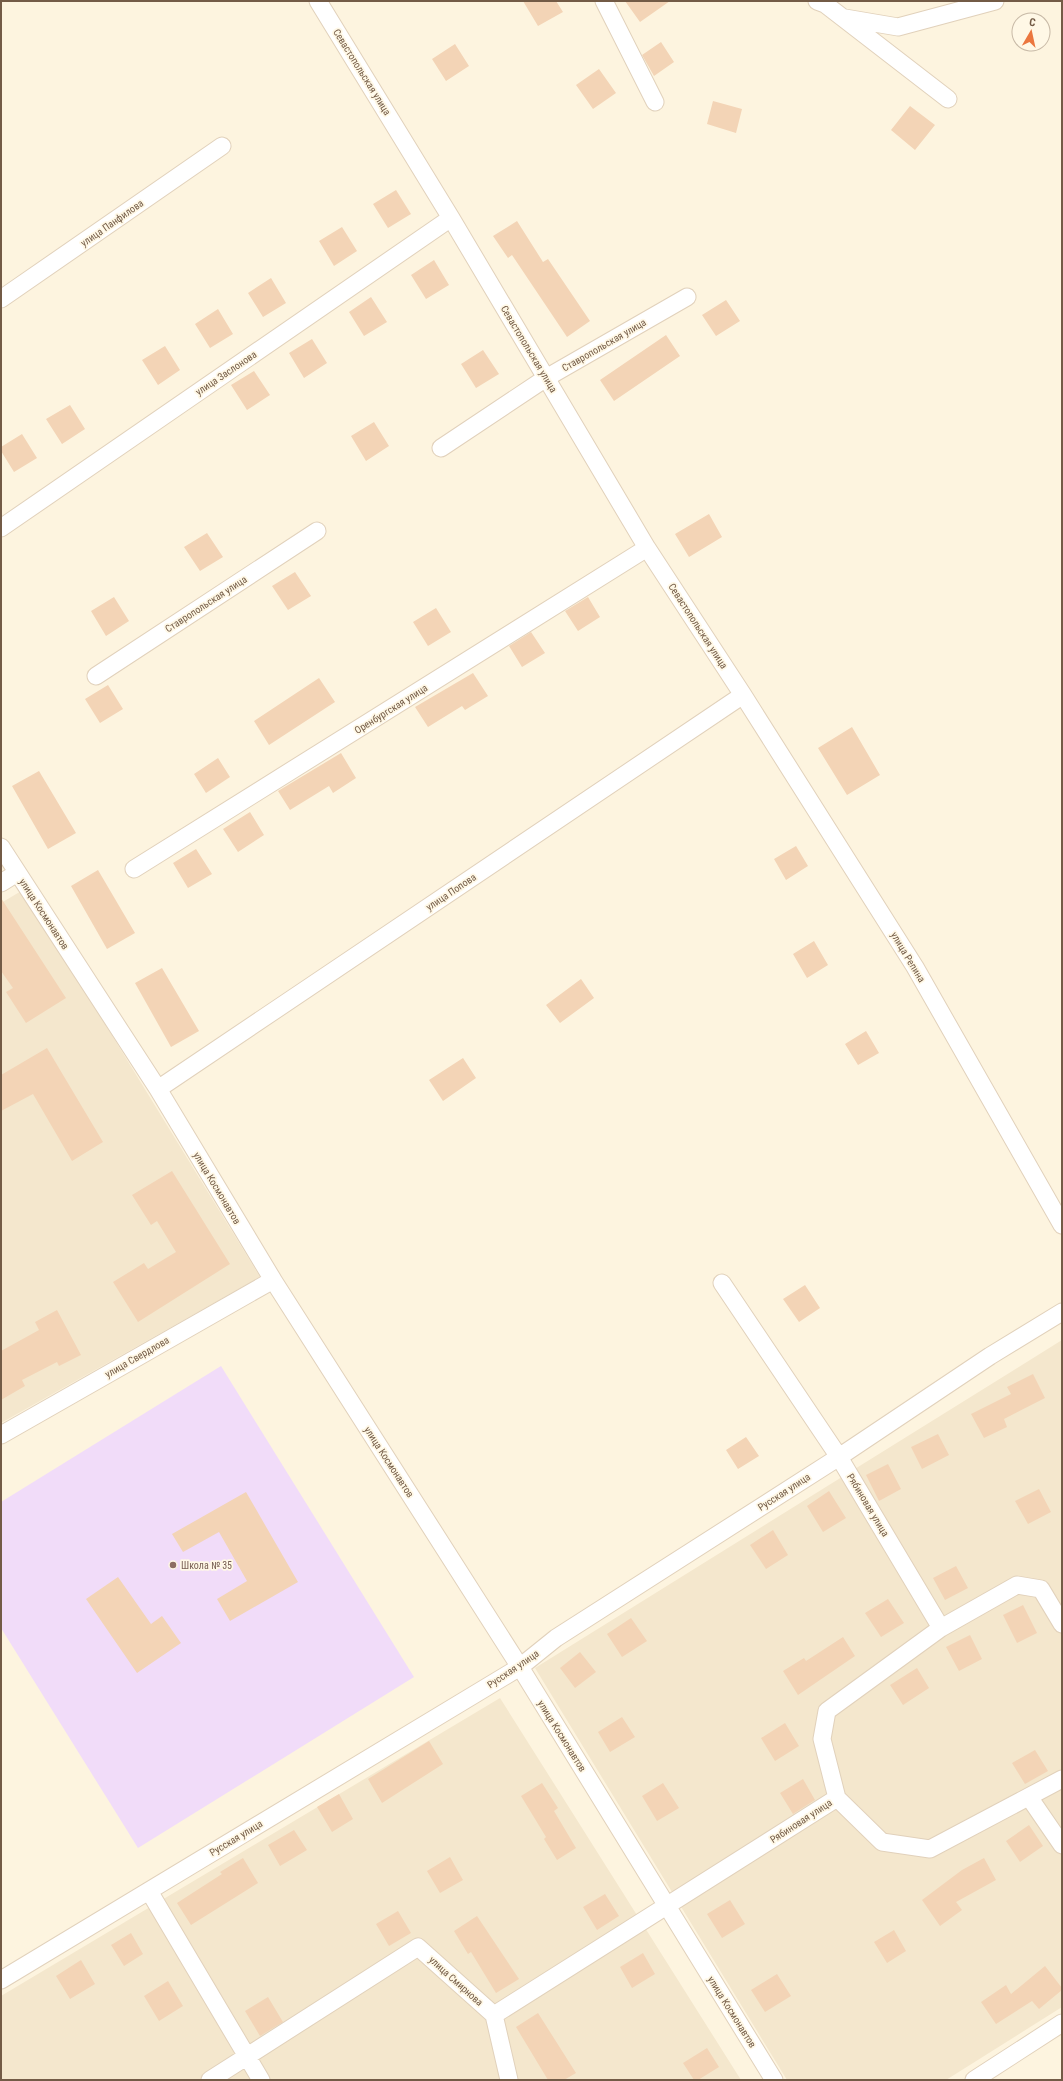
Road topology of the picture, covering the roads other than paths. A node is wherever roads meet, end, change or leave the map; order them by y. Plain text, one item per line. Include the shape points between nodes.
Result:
1 (318, 1) edge
2 (604, 1) edge
3 (817, 1) edge
4 (995, 1) edge
5 (843, 18) junction
6 (948, 99) dead end
7 (655, 102) dead end
8 (222, 146) dead end
9 (451, 218) junction
10 (687, 297) dead end
11 (1, 299) edge
12 (546, 378) junction
13 (441, 448) dead end
14 (1, 528) edge
15 (316, 531) dead end
16 (647, 548) junction
17 (96, 676) dead end
18 (743, 695) junction
19 (1, 846) edge
20 (134, 870) dead end
21 (17, 873) junction
22 (1, 883) edge
23 (158, 1089) junction
24 (1062, 1225) edge
25 (273, 1280) junction
26 (722, 1283) dead end
27 (1062, 1312) edge
28 (1, 1434) edge
29 (839, 1456) junction
30 (1062, 1624) edge
31 (941, 1628) junction
32 (520, 1667) junction
33 (1062, 1779) edge
34 (1029, 1797) junction
35 (837, 1798) junction
36 (1062, 1845) edge
37 (149, 1891) junction
38 (667, 1907) junction
39 (1, 1980) edge
40 (494, 2015) junction
41 (1062, 2023) edge
42 (247, 2056) junction
43 (210, 2080) edge
44 (261, 2080) edge
45 (509, 2080) edge
46 (774, 2080) edge
47 (974, 2080) edge

1 - 9 street, Севастопольская улица
2 - 7 street
3 - 5 street
4 - 5 street via 898,27
5 - 6 street
8 - 11 street, улица Панфилова
9 - 12 street, Севастопольская улица
9 - 14 street, улица Заслонова
10 - 12 street, Ставропольская улица
12 - 13 street, Ставропольская улица
12 - 16 street, Севастопольская улица
15 - 17 street, Ставропольская улица
16 - 18 street, Севастопольская улица
16 - 20 street, Оренбургская улица
18 - 23 street, улица Попова
18 - 24 street, улица Репина via 915,967
19 - 21 street, улица Космонавтов
21 - 22 street
21 - 23 street, улица Космонавтов
23 - 25 street, улица Космонавтов
25 - 28 street, улица Свердлова
25 - 32 street, улица Космонавтов
26 - 29 street
27 - 29 street, Русская улица via 990,1356
29 - 31 street, Рябиновая улица
29 - 32 street, Русская улица via 556,1638
30 - 31 street via 1041,1590 1017,1585
31 - 35 street via 827,1711 822,1739
32 - 37 street, Русская улица
32 - 38 street, улица Космонавтов
33 - 34 street, Рябиновая улица
34 - 35 street, Рябиновая улица via 930,1849 882,1842
34 - 36 street
35 - 38 street, Рябиновая улица
37 - 39 street, Русская улица
37 - 42 street
38 - 40 street
38 - 46 street, улица Космонавтов
40 - 42 street, улица Смирнова via 418,1947
40 - 45 street
41 - 47 street
42 - 43 street, улица Смирнова
42 - 44 street

